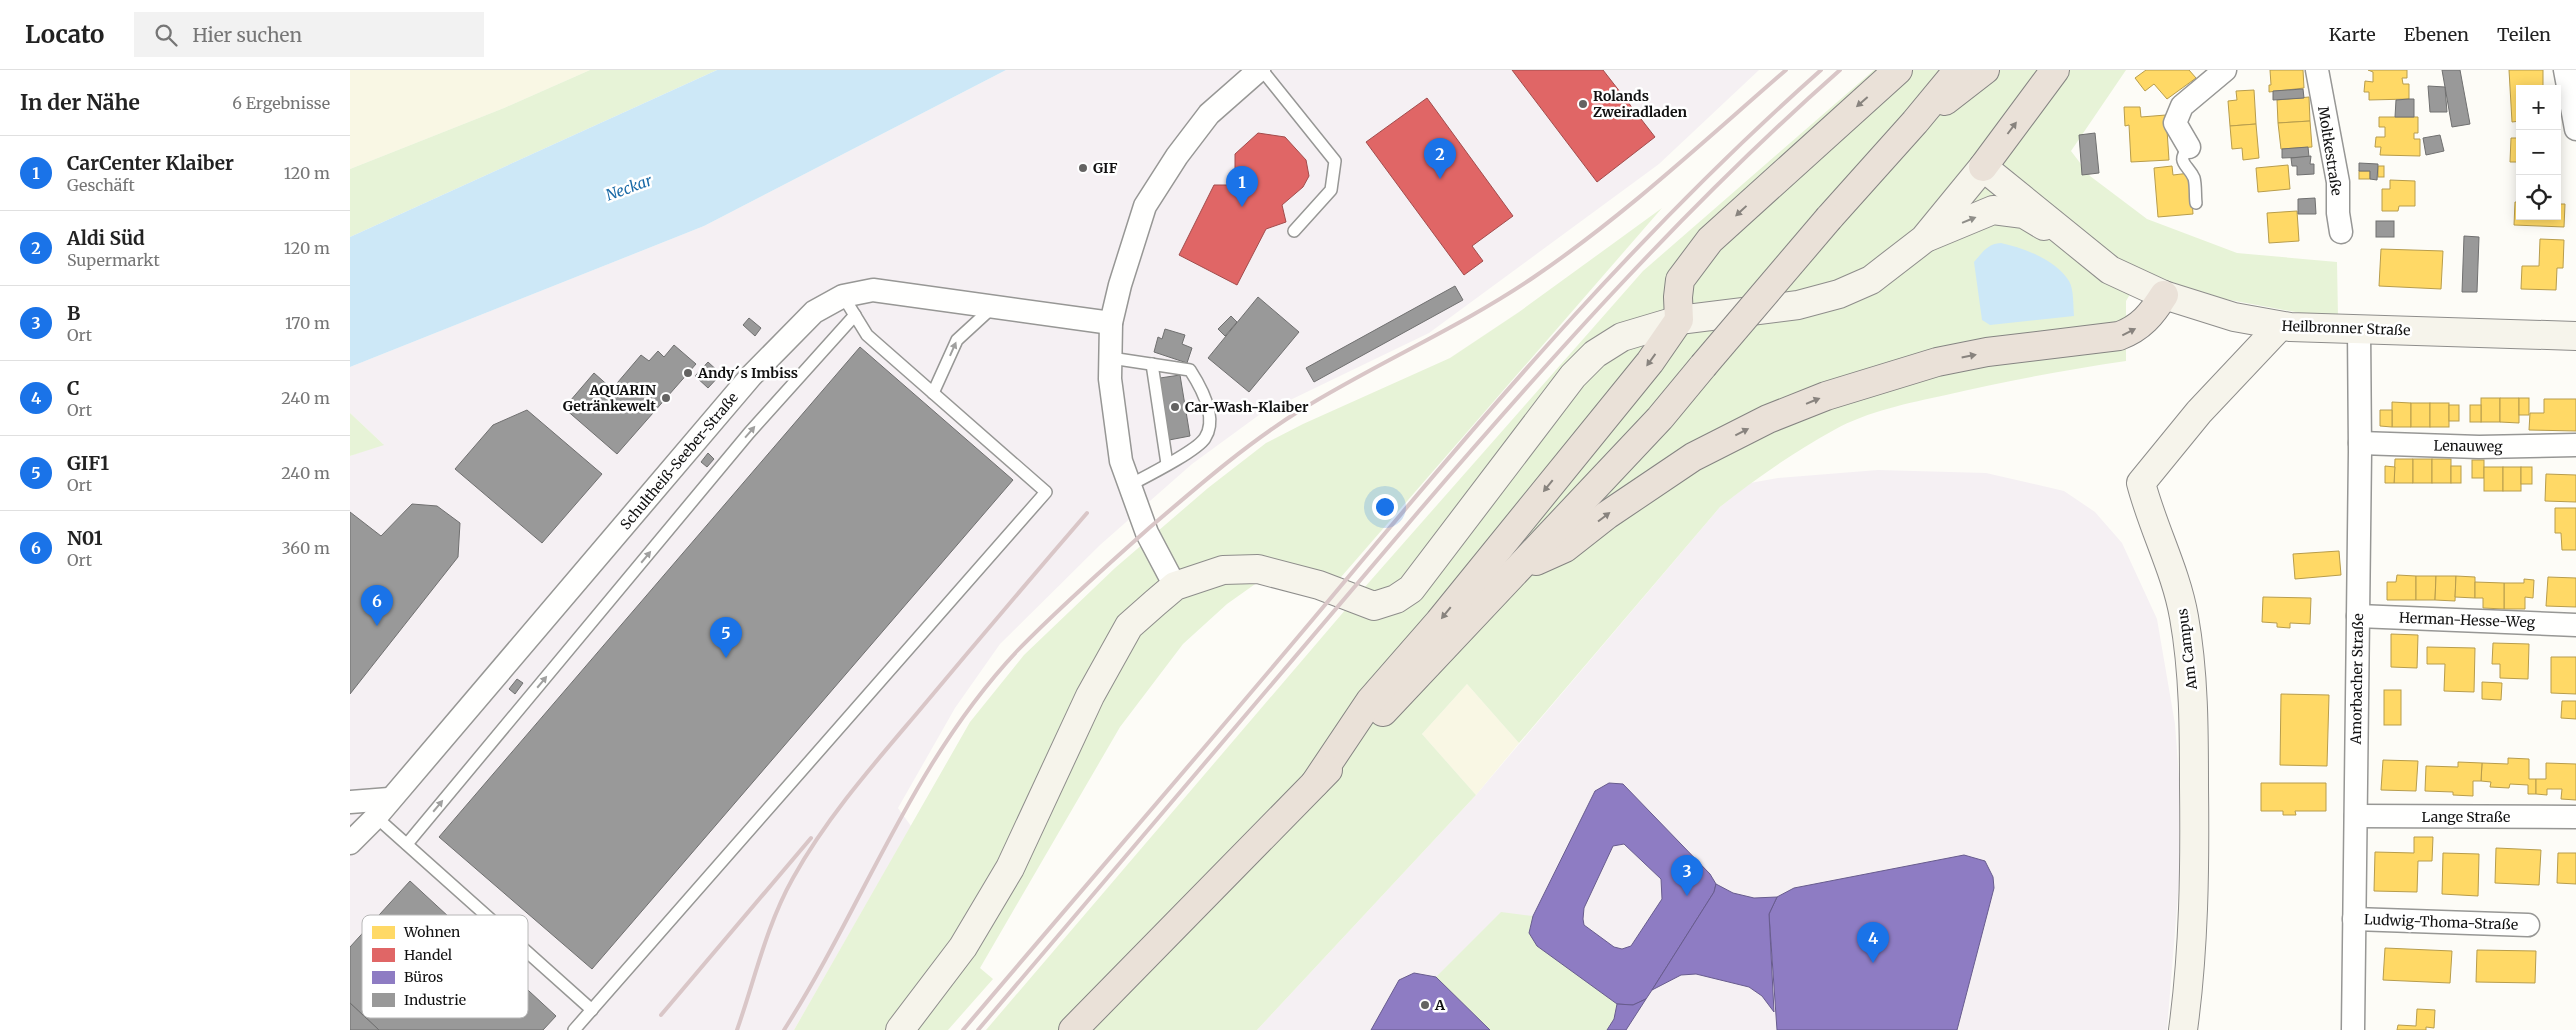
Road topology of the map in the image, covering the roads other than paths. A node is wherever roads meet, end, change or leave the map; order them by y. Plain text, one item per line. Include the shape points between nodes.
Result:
1 (1261, 70) edge
2 (1898, 70) edge
3 (1958, 70) edge
4 (1985, 70) edge
5 (2055, 70) edge
6 (2225, 70) edge
7 (2317, 70) edge
8 (2565, 70) edge
9 (1915, 122) junction
10 (2576, 129) edge
11 (2188, 147) joint
12 (1983, 167) junction
13 (2196, 203) dead end
14 (1294, 231) dead end
15 (2341, 232) dead end
16 (1924, 238) junction
17 (2086, 252) junction
18 (2164, 295) junction
19 (843, 296) junction
20 (994, 306) junction
21 (855, 315) junction
22 (1679, 320) junction
23 (1111, 322) junction
24 (2280, 326) junction
25 (2359, 329) junction
26 (2576, 336) edge
27 (1111, 358) junction
28 (1152, 364) junction
29 (933, 393) junction
30 (2360, 443) junction
31 (2576, 445) edge
32 (1167, 464) junction
33 (1130, 485) junction
34 (1521, 568) junction
35 (1175, 586) junction
36 (2358, 616) junction
37 (2576, 625) edge
38 (1315, 783) junction
39 (350, 802) edge
40 (383, 808) junction
41 (2356, 816) junction
42 (2576, 817) edge
43 (350, 843) edge
44 (407, 844) junction
45 (486, 915) edge
46 (2354, 919) junction
47 (2528, 925) dead end
48 (528, 953) edge
49 (592, 1010) junction
50 (574, 1030) edge
51 (900, 1030) edge
52 (1073, 1030) edge
53 (2183, 1030) edge
54 (2354, 1030) edge

1 - 14 lane via 1335,161 1331,190
1 - 23 street via 1209,114 1177,156 1146,206
2 -> 22 highway via 1710,240 1680,280
3 - 9 highway
4 - 9 highway
12 -> 5 highway
6 - 11 street via 2182,106 2175,123
7 - 15 street, Moltkestraße via 2338,182
8 - 10 street
9 - 34 highway, bridge via 1660,418
11 - 13 lane via 2182,154 2182,160 2194,179
12 - 16 main road
12 - 17 main road, Heilbronner Straße
16 -> 17 main road via 1992,210 2024,214
16 - 22 main road via 1871,280 1839,294 1798,305
17 - 18 main road, Heilbronner Straße via 2110,270
18 - 24 main road, Heilbronner Straße via 2234,317
34 -> 18 highway via 1566,548 1607,515 1693,457 1776,416 1834,393 1937,362 2015,348 2120,336 2134,330 2151,315
19 - 20 street, Schultheiß-Seeber-Straße via 873,290
19 - 21 lane
19 - 40 street, Schultheiß-Seeber-Straße via 814,312 751,376
20 - 23 street, Schultheiß-Seeber-Straße
29 -> 20 lane via 957,340
21 - 29 lane via 867,335
44 -> 21 lane via 749,433
22 - 35 main road via 1622,338 1595,354 1578,371 1411,589 1396,598 1374,606 1319,584 1258,569 1223,570
22 -> 38 highway via 1650,362 1439,622 1370,701
23 - 27 street
24 - 25 main road, Heilbronner Straße
24 - 53 main road, Am Campus via 2199,412 2141,483 2150,518 2177,585 2185,618 2194,715 2195,873
25 - 26 main road, Heilbronner Straße
25 - 30 street, Amorbacher Straße
27 - 28 lane
27 - 33 street via 1115,424 1121,461
28 - 32 lane
28 - 32 lane via 1190,370 1202,389 1210,423 1205,439
29 - 49 lane via 1046,492
30 - 31 street, Lenauweg via 2479,448
30 - 36 street, Amorbacher Straße
32 - 33 lane
33 - 35 street via 1147,533
34 - 38 highway
35 - 51 main road via 1129,626 1090,696 1010,868 963,948
36 - 37 street, Herman-Hesse-Weg
36 - 41 street, Amorbacher Straße
38 - 52 highway
39 - 40 street
40 - 43 street, Schultheiß-Seeber-Straße
40 - 44 lane
41 - 42 street, Lange Straße
41 - 46 street, Amorbacher Straße
44 - 45 lane
46 - 47 street, Ludwig-Thoma-Straße
46 - 54 street, Amorbacher Straße
48 - 49 lane
49 - 50 lane

